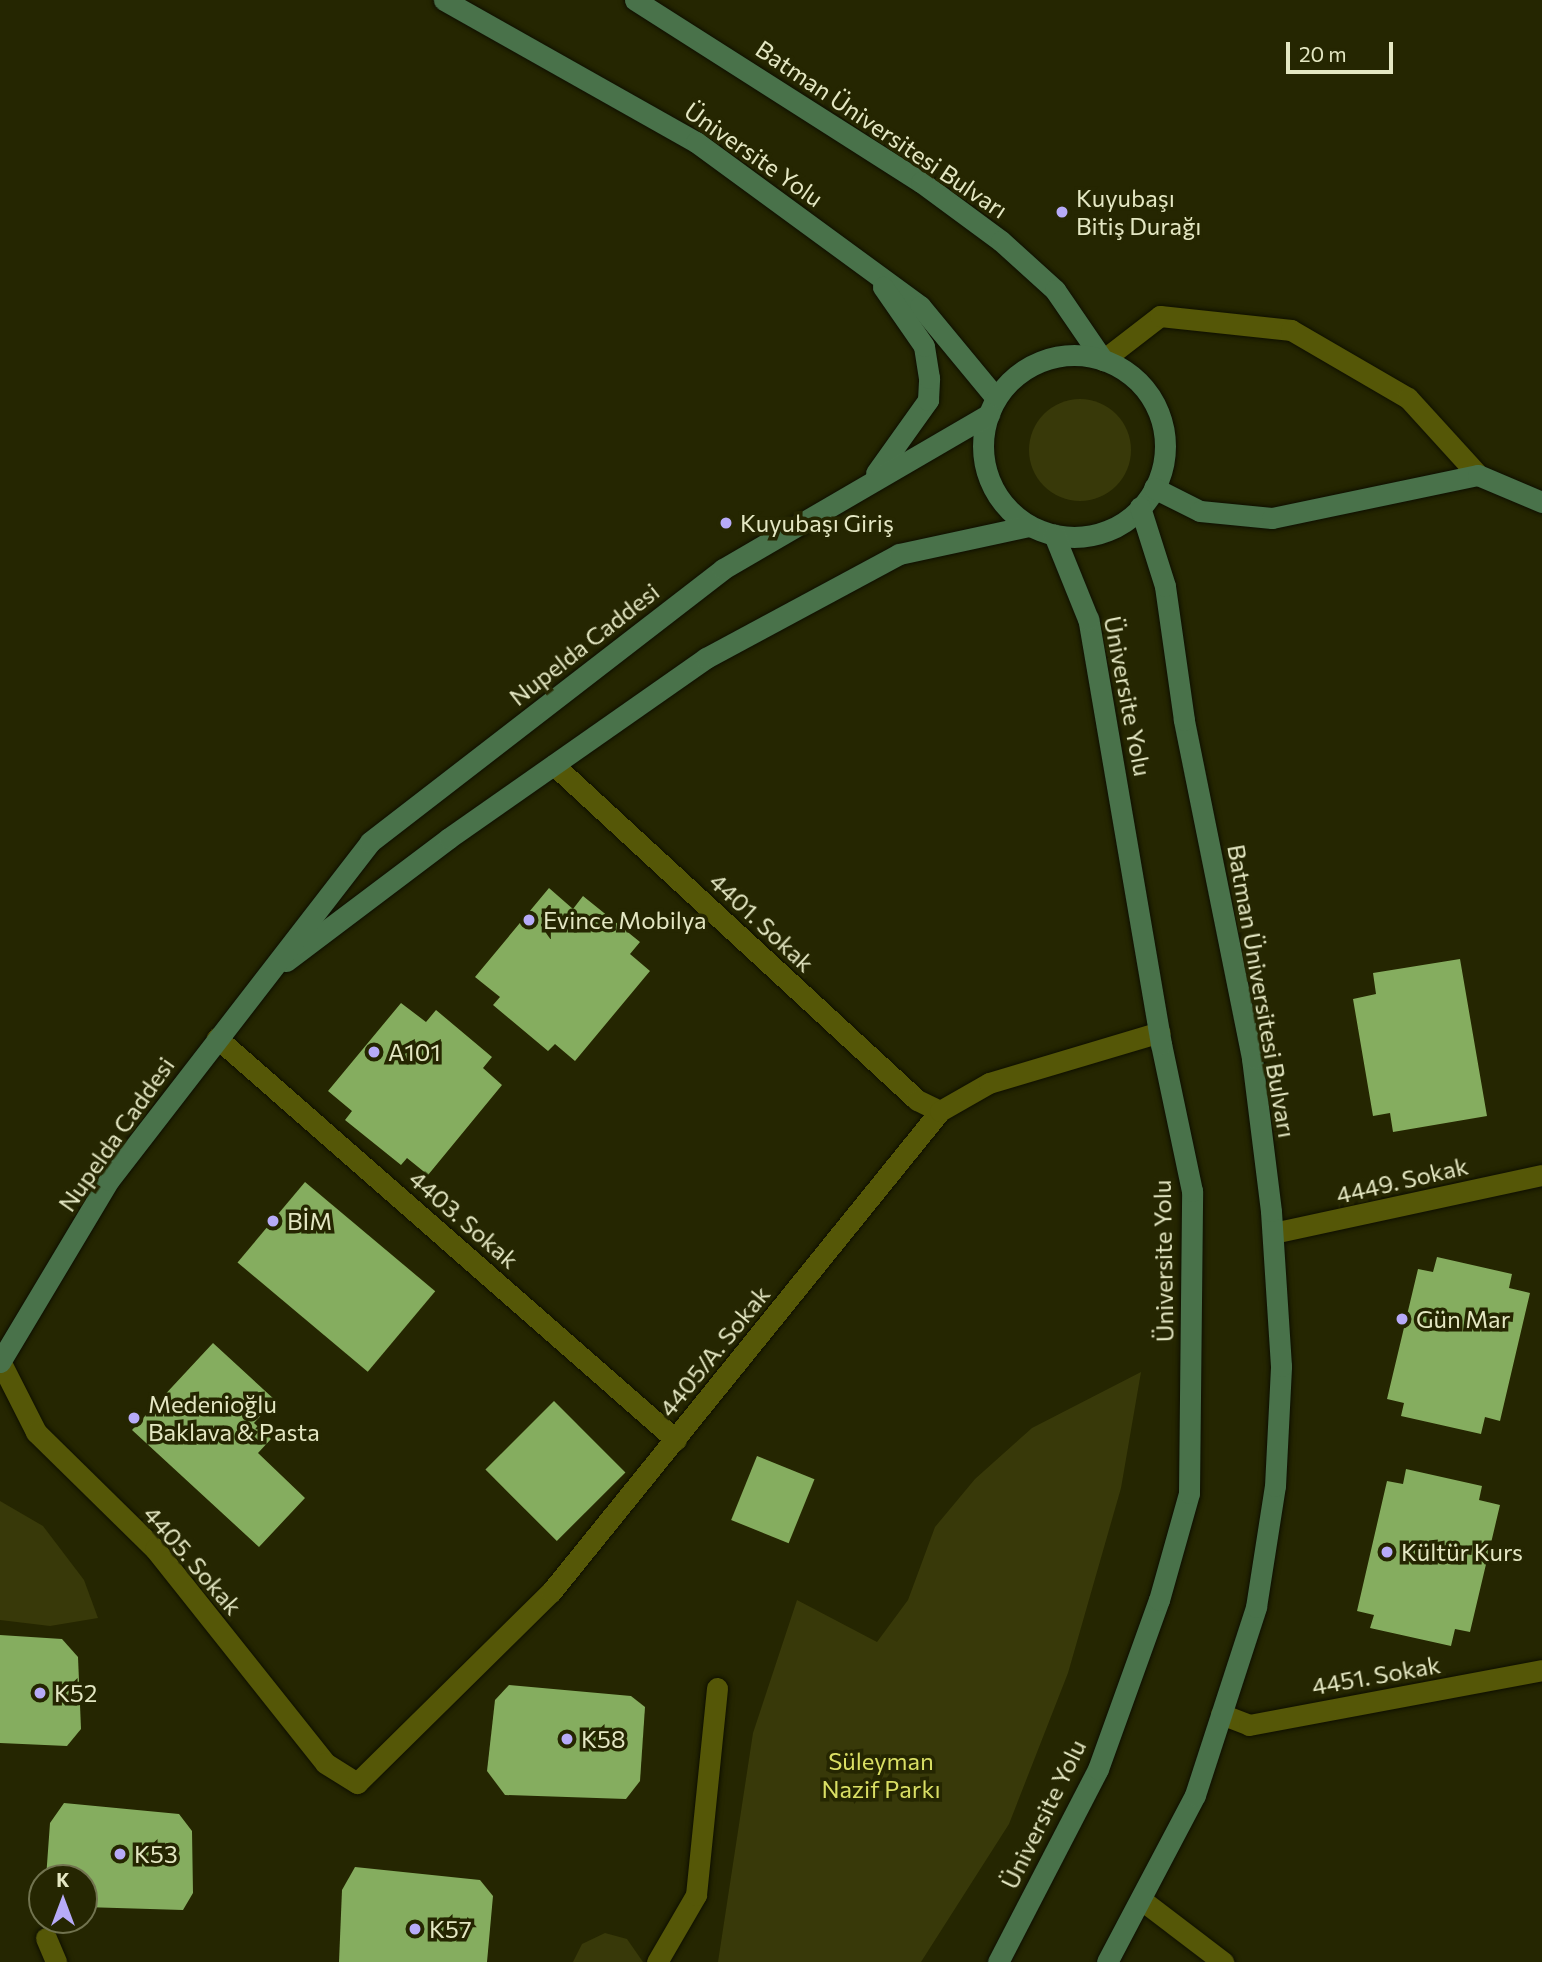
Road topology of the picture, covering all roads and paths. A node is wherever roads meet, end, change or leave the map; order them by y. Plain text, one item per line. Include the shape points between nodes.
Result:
1 (444, 0) edge
2 (635, 0) edge
3 (864, 264) junction
4 (1103, 360) junction
5 (993, 406) junction
6 (1478, 475) junction
7 (872, 479) junction
8 (1154, 488) junction
9 (1542, 502) edge
10 (1140, 507) junction
11 (1029, 526) junction
12 (1054, 535) junction
13 (554, 765) junction
14 (262, 979) junction
15 (1160, 1032) junction
16 (217, 1038) junction
17 (940, 1111) junction
18 (1542, 1175) edge
19 (1273, 1233) junction
20 (0, 1361) edge
21 (676, 1440) junction
22 (1542, 1670) edge
23 (717, 1688) dead end
24 (1221, 1714) junction
25 (357, 1783) joint
26 (1143, 1901) junction
27 (46, 1938) dead end
28 (56, 1962) edge
29 (657, 1962) edge
30 (998, 1962) edge
31 (1107, 1962) edge
32 (1223, 1962) edge

1 - 3 main road, Üniversite Yolu via 696,142
2 - 4 main road, Batman Üniversitesi Bulvarı via 899,168 1001,241 1055,290
3 - 5 main road, Üniversite Yolu via 920,306
3 - 7 main road via 924,346 929,379 928,400
4 - 5 main road via 1073,355 1043,360 1016,376
4 - 6 street via 1160,316 1291,330 1408,398
4 - 8 main road via 1125,370 1156,407 1165,454
5 - 7 main road, Nupelda Caddesi
5 - 11 main road via 983,454 990,483 1006,507
6 - 8 main road via 1272,518 1200,511
6 - 9 main road
7 - 14 main road, Nupelda Caddesi via 723,569 370,842
8 - 10 main road
10 - 12 main road via 1106,531 1080,537
10 - 19 main road, Batman Üniversitesi Bulvarı via 1165,586 1184,720 1252,1058
11 - 12 main road
11 - 13 main road, Nupelda Caddesi via 899,554 706,658
12 - 15 main road, Üniversite Yolu via 1088,619
13 - 14 main road, Nupelda Caddesi
13 - 17 street, 4401. Sokak via 917,1100
14 - 16 main road, Nupelda Caddesi
15 - 17 street, 4405/A. Sokak via 989,1083
15 - 30 main road, Üniversite Yolu via 1192,1191 1189,1493 1159,1600 1098,1769
16 - 20 main road, Nupelda Caddesi via 109,1180
16 - 21 street, 4403. Sokak
17 - 21 street, 4405/A. Sokak
18 - 19 street, 4449. Sokak
19 - 24 main road, Batman Üniversitesi Bulvarı via 1281,1366 1275,1486 1256,1607
20 - 25 street, 4405. Sokak via 36,1432 155,1549 325,1763
21 - 25 street, 4405/A. Sokak via 551,1592
22 - 24 street, 4451. Sokak via 1250,1725
23 - 29 street via 696,1895
24 - 26 main road, Batman Üniversitesi Bulvarı via 1195,1795
26 - 31 main road, Batman Üniversitesi Bulvarı
26 - 32 street
27 - 28 street

